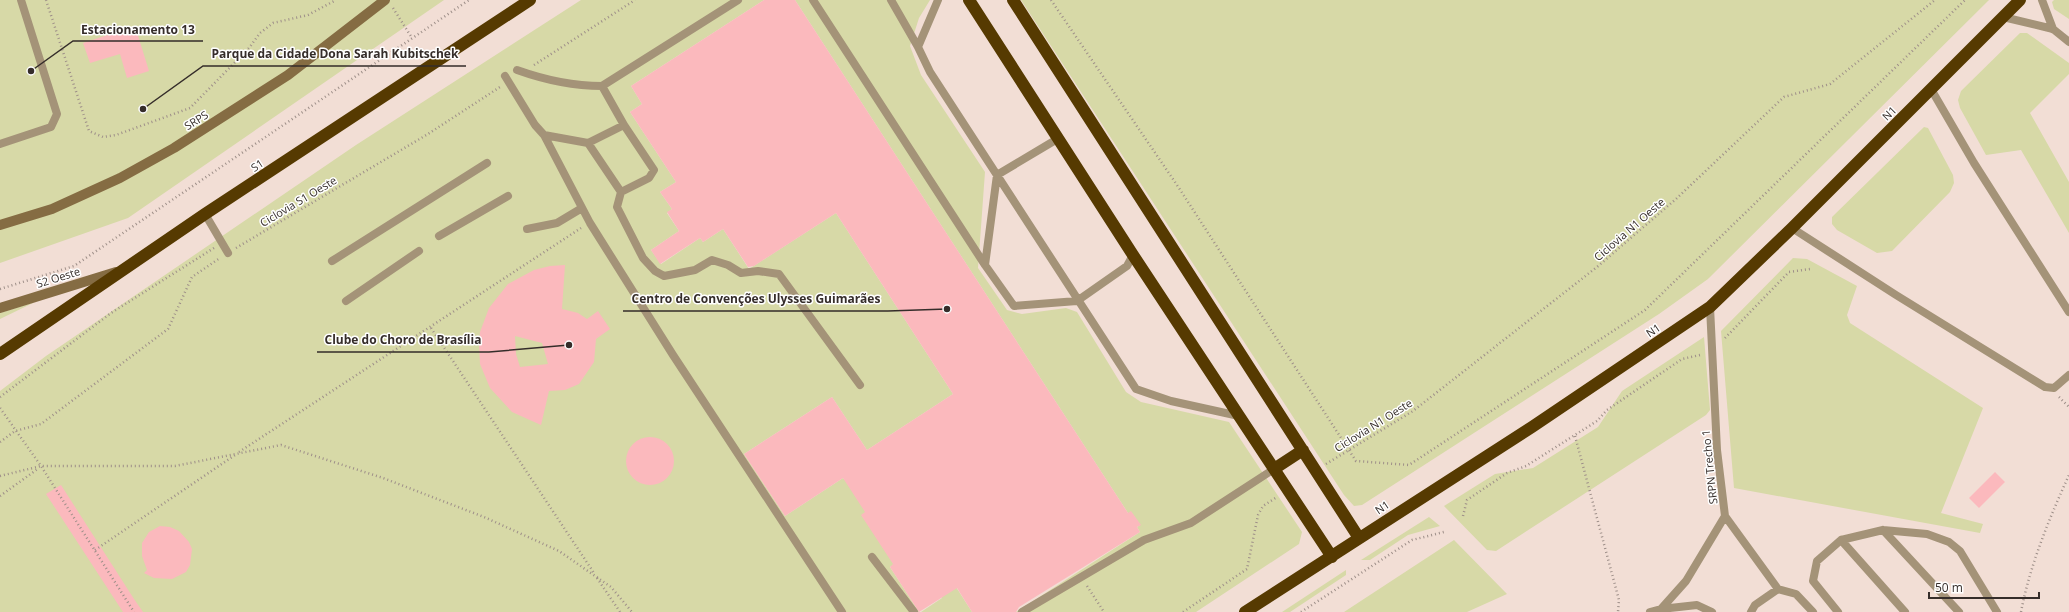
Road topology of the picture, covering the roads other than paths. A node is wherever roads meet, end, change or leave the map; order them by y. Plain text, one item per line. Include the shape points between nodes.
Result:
1 (21, 0) edge
2 (530, 0) edge
3 (738, 0) edge
4 (813, 0) edge
5 (891, 0) edge
6 (938, 0) edge
7 (969, 0) edge
8 (1013, 0) edge
9 (2020, 0) edge
10 (2042, 0) edge
11 (389, 3) edge
12 (2003, 17) junction
13 (2053, 29) junction
14 (2069, 42) edge
15 (918, 47) junction
16 (520, 71) road end
17 (507, 78) road end
18 (602, 86) junction
19 (1931, 89) junction
20 (624, 125) junction
21 (544, 135) junction
22 (1059, 138) junction
23 (588, 143) junction
24 (0, 144) edge
25 (487, 163) dead end
26 (997, 175) junction
27 (621, 192) junction
28 (508, 196) dead end
29 (582, 208) junction
30 (205, 214) junction
31 (0, 225) edge
32 (1792, 228) junction
33 (527, 229) dead end
34 (439, 236) dead end
35 (419, 251) dead end
36 (228, 252) road end
37 (1133, 255) junction
38 (332, 261) dead end
39 (985, 265) junction
40 (124, 270) junction
41 (1078, 300) junction
42 (346, 301) dead end
43 (1710, 307) junction
44 (0, 308) edge
45 (2069, 312) edge
46 (0, 354) edge
47 (2069, 375) edge
48 (860, 384) dead end
49 (1239, 416) junction
50 (1303, 450) junction
51 (1274, 469) junction
52 (1725, 516) junction
53 (1883, 530) junction
54 (1359, 538) junction
55 (1841, 540) junction
56 (872, 557) dead end
57 (1332, 557) junction
58 (1778, 589) junction
59 (1661, 609) junction
60 (842, 612) edge
61 (914, 612) edge
62 (1022, 612) edge
63 (1245, 612) edge
64 (1650, 612) edge
65 (1712, 612) edge
66 (1752, 612) edge
67 (1813, 612) edge
68 (1838, 612) edge
69 (1905, 612) edge
70 (1959, 612) edge
71 (1997, 612) edge

1 - 24 lane via 57,114 51,127
2 - 30 highway, S1
3 - 18 lane
4 - 39 lane
5 - 15 lane
6 - 15 lane
7 - 22 highway
8 - 50 highway
9 - 12 highway, N1
10 - 13 lane
11 - 31 main road, SRPS via 288,75 174,148 120,178 52,209
12 - 13 lane
12 - 19 highway, N1
13 - 14 lane
15 - 26 lane via 930,72
16 - 18 lane via 581,86
17 - 21 lane via 535,125
18 - 20 lane
19 - 32 highway, N1
19 - 45 lane via 1974,163
20 - 23 lane
20 - 27 lane via 654,170 649,178
21 - 23 lane
21 - 29 lane
22 - 26 lane
22 - 37 highway
23 - 27 lane
25 - 38 lane
26 - 39 lane
26 - 41 lane
27 - 48 lane via 617,207 643,258 655,271 664,276 696,270 712,260 741,273 758,271 779,274
28 - 34 lane
29 - 33 lane via 557,223
29 - 60 lane via 673,355
30 - 36 lane
30 - 40 highway, S1
32 - 43 highway, N1
32 - 47 lane via 2045,387 2054,388
35 - 42 lane
37 - 41 lane via 1127,266
37 - 49 highway
39 - 41 lane via 1014,306
40 - 44 main road, S2 Oeste
40 - 46 highway, S1
41 - 49 lane via 1136,389 1171,401
43 - 52 lane, SRPN Trecho 1 via 1717,450
43 - 54 highway, N1
49 - 51 highway
50 - 51 highway
50 - 54 highway
51 - 57 highway
51 - 62 lane via 1191,523 1144,540
52 - 58 lane, SRPN Trecho 1
52 - 59 lane via 1686,581
53 - 55 lane
53 - 70 lane
53 - 71 lane via 1927,534 1949,542 1960,551
54 - 57 highway, N1
55 - 68 lane via 1817,561 1813,581
55 - 69 lane
56 - 61 lane
57 - 63 highway, N1
58 - 66 lane via 1755,605
58 - 67 lane via 1796,594
59 - 64 lane
59 - 65 lane via 1697,605

